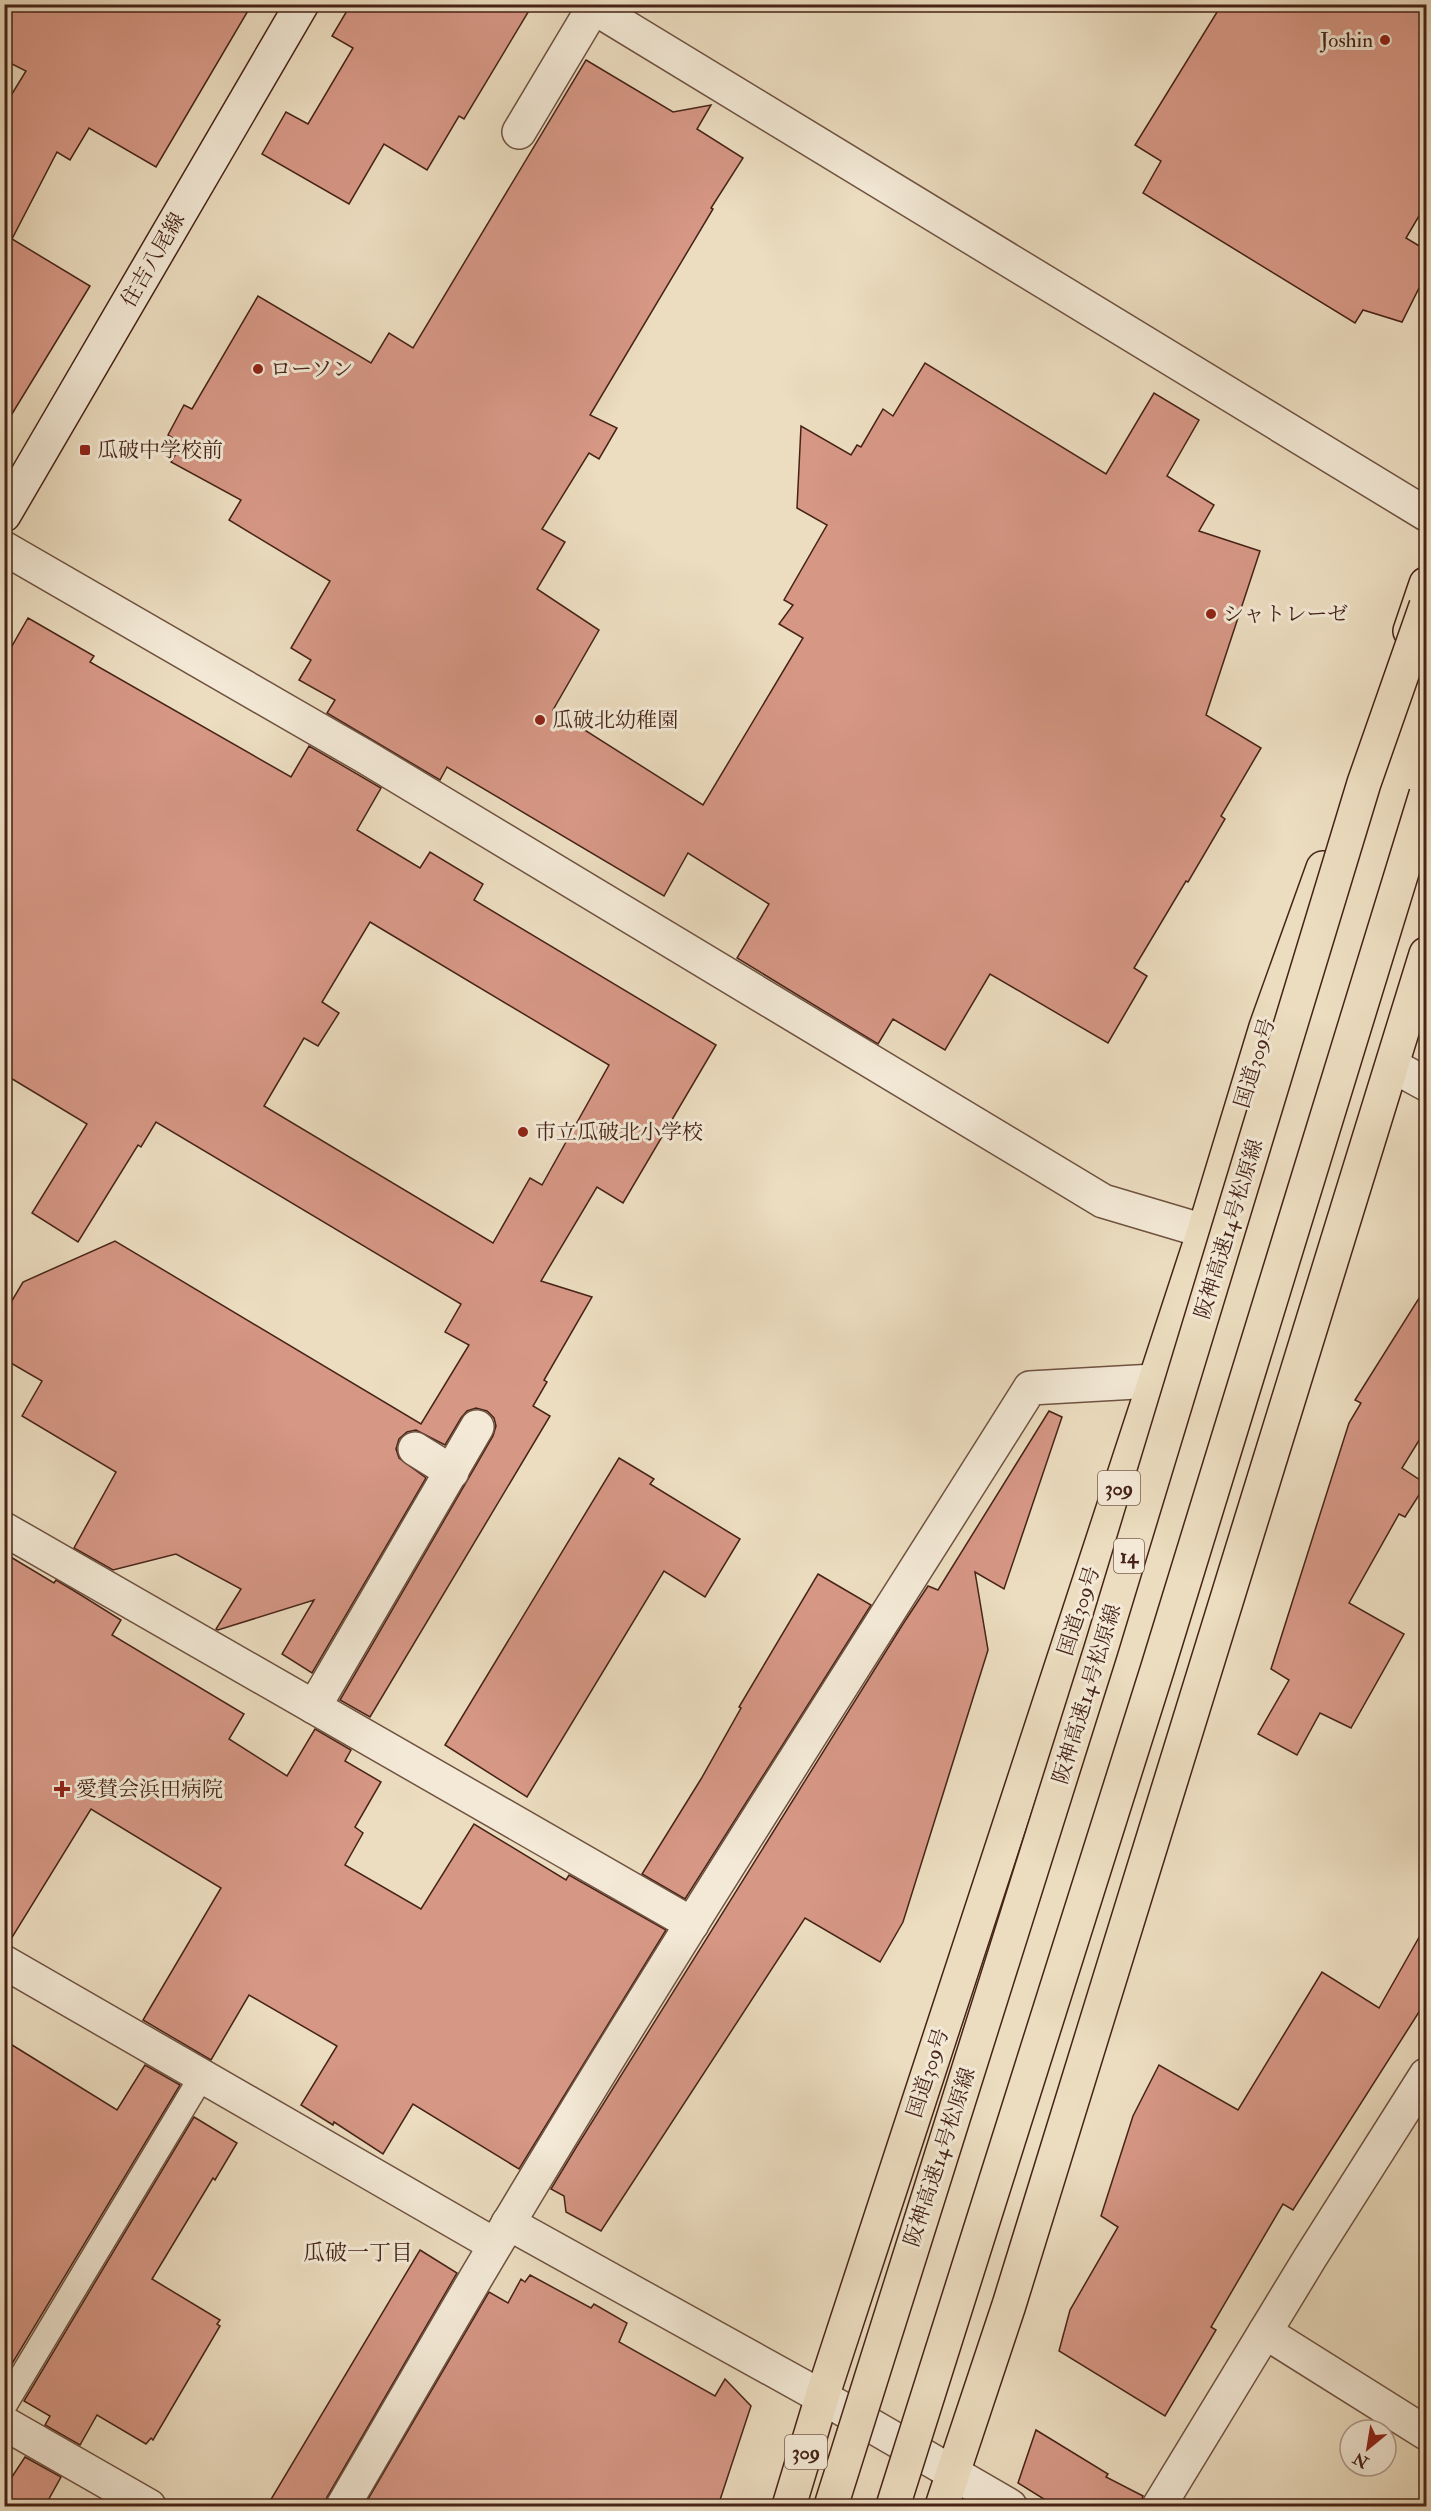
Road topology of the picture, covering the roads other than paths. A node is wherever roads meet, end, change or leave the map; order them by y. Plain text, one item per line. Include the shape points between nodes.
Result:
1 (302, 4) edge
2 (590, 6) edge
3 (519, 132) dead end
4 (4, 514) edge
5 (1426, 514) edge
6 (4, 548) edge
7 (1426, 584) edge
8 (1426, 606) edge
9 (1426, 794) edge
10 (1426, 954) edge
11 (1393, 1066) junction
12 (1426, 1084) edge
13 (1204, 1231) junction
14 (1154, 1381) junction
15 (477, 1427) dead end
16 (415, 1449) dead end
17 (452, 1472) junction
18 (4, 1529) edge
19 (314, 1707) junction
20 (692, 1924) junction
21 (4, 1962) edge
22 (1426, 2075) edge
23 (202, 2076) junction
24 (502, 2234) junction
25 (1265, 2332) junction
26 (822, 2397) junction
27 (4, 2406) edge
28 (4, 2423) edge
29 (1426, 2433) edge
30 (952, 2472) junction
31 (149, 2506) edge
32 (343, 2506) edge
33 (789, 2506) edge
34 (831, 2506) edge
35 (893, 2506) edge
36 (942, 2506) edge
37 (1011, 2506) edge
38 (1159, 2506) edge

1 - 4 street, 住吉八尾線
2 - 3 street
2 - 5 street
6 - 13 street via 364,756 1103,1201
7 - 13 highway, 国道309号 / 309 via 1266,1027
8 - 34 highway, 阪神高速14号松原線 / 14, bridge via 1364,783 1101,1649
9 - 35 highway, bridge via 1158,1667
10 - 11 highway
11 - 12 street
11 - 30 highway via 1013,2294
13 - 14 highway, 国道309号 / 309
14 - 20 street via 1030,1388
14 - 26 highway, 国道309号 / 309
15 - 17 street
16 - 17 street
17 - 19 street
18 - 19 street
19 - 20 street
20 - 24 street
21 - 23 street
22 - 25 street
23 - 24 street
23 - 27 lane
24 - 26 street
24 - 32 street
25 - 29 street
25 - 38 street
26 - 30 street
26 - 33 highway, 国道309号 / 309
28 - 31 street
30 - 36 highway
30 - 37 street

